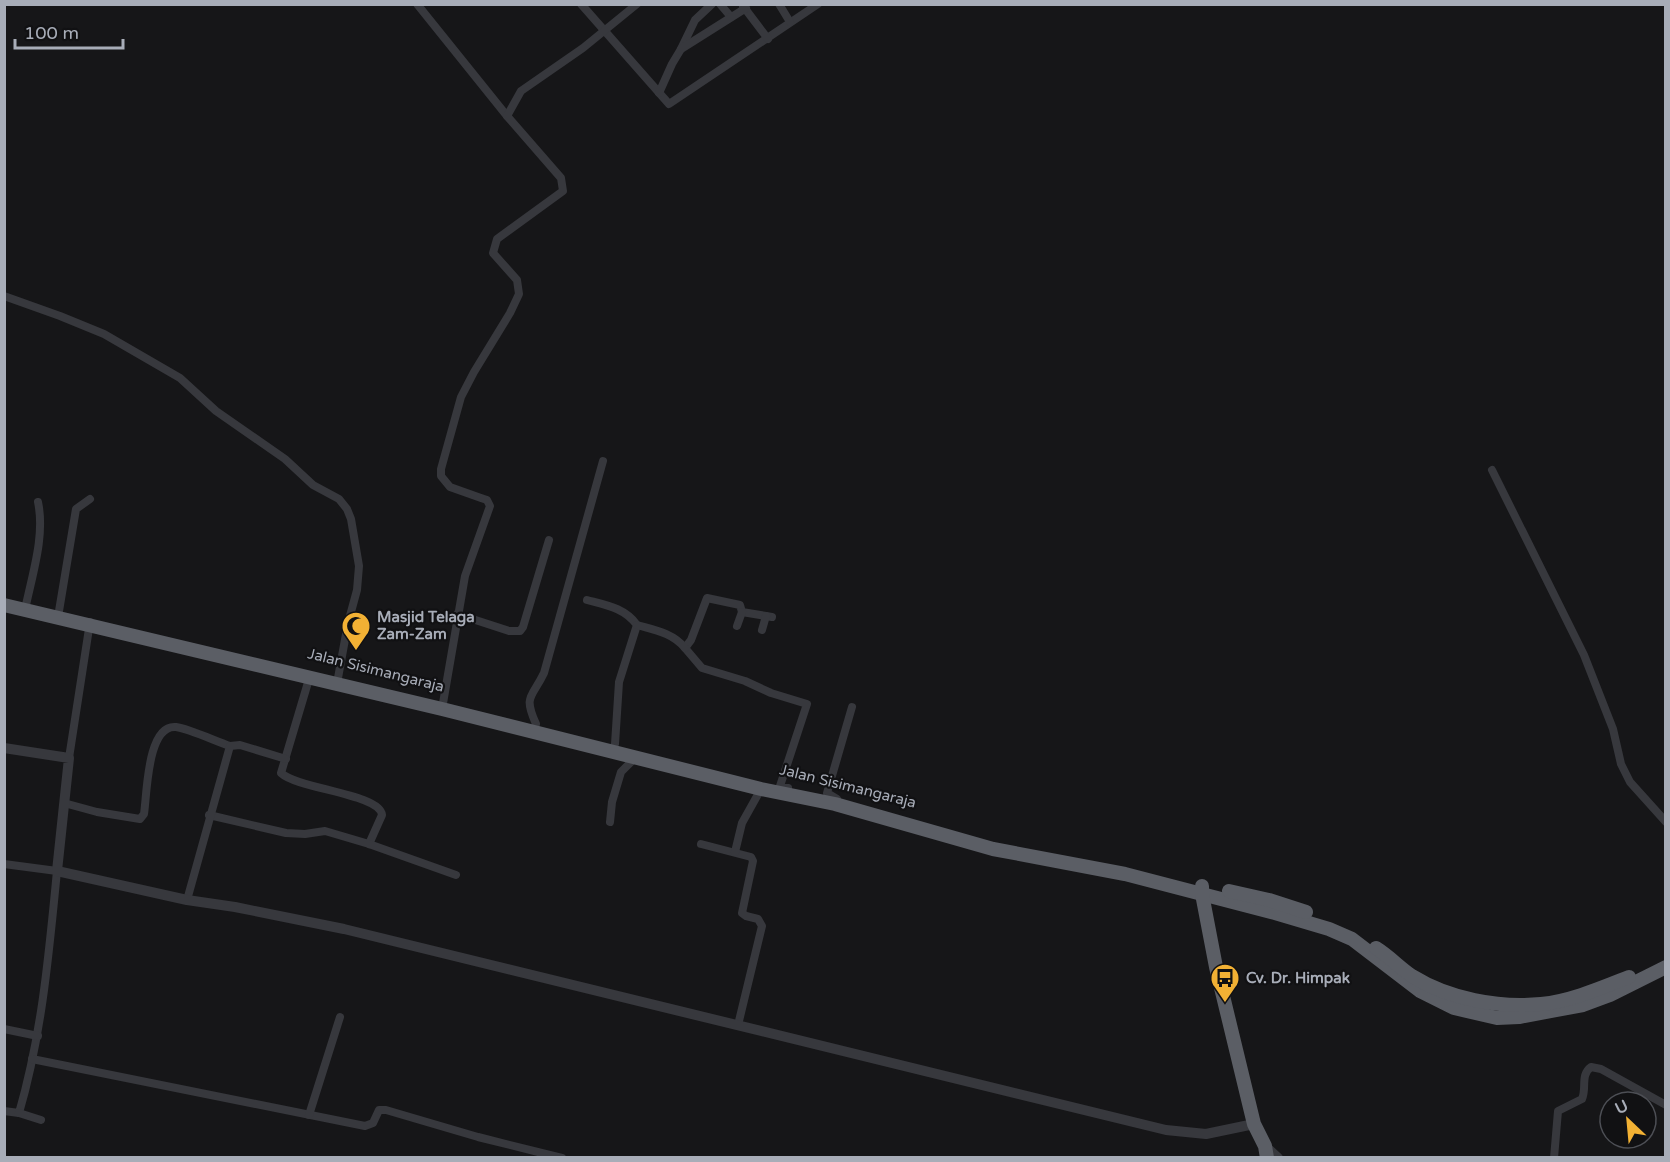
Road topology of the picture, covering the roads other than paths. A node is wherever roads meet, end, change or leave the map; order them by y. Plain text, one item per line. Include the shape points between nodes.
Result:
1 (417, 4) edge
2 (581, 4) edge
3 (637, 4) edge
4 (712, 4) edge
5 (720, 4) edge
6 (778, 4) edge
7 (818, 4) edge
8 (743, 6) edge
9 (731, 17) junction
10 (790, 22) junction
11 (604, 30) junction
12 (768, 39) junction
13 (681, 49) junction
14 (659, 93) junction
15 (507, 116) junction
16 (4, 296) edge
17 (603, 461) dead end
18 (1492, 470) dead end
19 (90, 499) dead end
20 (38, 502) dead end
21 (549, 540) dead end
22 (4, 599) edge
23 (587, 600) dead end
24 (26, 604) junction
25 (4, 605) edge
26 (59, 611) junction
27 (742, 612) junction
28 (457, 614) junction
29 (90, 622) junction
30 (636, 625) junction
31 (737, 626) dead end
32 (762, 630) dead end
33 (685, 648) junction
34 (309, 679) junction
35 (345, 681) junction
36 (443, 707) junction
37 (852, 707) dead end
38 (534, 728) junction
39 (230, 746) junction
40 (4, 748) edge
41 (613, 748) junction
42 (636, 757) junction
43 (69, 758) junction
44 (286, 759) junction
45 (761, 789) junction
46 (789, 792) junction
47 (836, 801) junction
48 (64, 803) junction
49 (209, 815) junction
50 (610, 822) dead end
51 (1665, 822) edge
52 (369, 844) junction
53 (701, 844) dead end
54 (735, 852) junction
55 (4, 864) edge
56 (57, 871) junction
57 (456, 875) dead end
58 (1200, 891) junction
59 (187, 900) junction
60 (1665, 967) edge
61 (340, 1017) dead end
62 (738, 1025) junction
63 (4, 1029) edge
64 (38, 1036) junction
65 (32, 1059) junction
66 (1665, 1105) edge
67 (4, 1112) edge
68 (19, 1113) junction
69 (309, 1115) junction
70 (41, 1120) dead end
71 (1254, 1124) junction
72 (1266, 1152) edge
73 (562, 1158) edge
74 (1278, 1158) edge
75 (1554, 1158) edge

1 - 15 street
2 - 11 street
3 - 11 street
4 - 13 street via 695,20
5 - 9 street
6 - 10 street
7 - 10 street
8 - 9 street
8 - 12 street
9 - 13 street
10 - 12 street
11 - 14 street
11 - 15 street via 521,91
12 - 14 street via 669,104
13 - 14 street
15 - 28 street via 561,178 563,191 494,244 493,252 517,280 519,294 461,397 441,469 441,476 450,487 487,500 490,506 465,576
16 - 35 street via 104,334 180,378 216,411 285,459 313,485 339,499 351,519 358,566 357,590 348,623
17 - 38 street via 544,673 528,707
18 - 51 street via 1584,655 1613,729 1621,764 1630,782
19 - 26 street via 76,509
20 - 24 street via 38,551
21 - 28 street via 520,631
22 - 24 highway, Jalan Sisimangaraja
23 - 30 street via 630,615
24 - 26 highway, Jalan Sisimangaraja
25 - 29 highway, Jalan Sisimangaraja
26 - 29 highway, Jalan Sisimangaraja
27 - 31 street
27 - 32 street via 769,616
27 - 33 street via 740,605 705,599
28 - 36 street
29 - 34 highway, Jalan Sisimangaraja
29 - 35 highway, Jalan Sisimangaraja
29 - 43 street
30 - 33 street via 665,633
30 - 41 street via 619,682
33 - 46 street via 702,668 807,704 780,786
34 - 35 highway, Jalan Sisimangaraja
34 - 44 street
35 - 36 highway, Jalan Sisimangaraja
36 - 38 highway, Jalan Sisimangaraja
37 - 47 street via 827,793
38 - 41 highway, Jalan Sisimangaraja
39 - 44 street via 240,745
39 - 48 street via 175,727 164,730 153,747 144,814 140,819
39 - 49 street
40 - 43 street
41 - 42 highway, Jalan Sisimangaraja
41 - 46 highway, Jalan Sisimangaraja
42 - 45 highway, Jalan Sisimangaraja
42 - 50 street via 621,772
43 - 48 street
44 - 52 street via 283,776 381,808
45 - 46 highway, Jalan Sisimangaraja
45 - 54 street via 742,823
46 - 47 highway, Jalan Sisimangaraja
47 - 58 highway, Jalan Sisimangaraja via 994,845 1103,866
48 - 56 street
49 - 52 street via 286,833 325,831
49 - 59 street
52 - 57 street
53 - 54 street
54 - 62 street via 753,861 742,912 758,919 762,926
55 - 56 street
56 - 59 street
56 - 64 street
58 - 60 highway, Jalan Sisimangaraja via 1269,900 1319,917 1362,937 1412,976 1444,992 1497,1004 1543,1004 1595,990 1652,967
58 - 71 highway
59 - 62 street via 344,928
61 - 69 street
62 - 71 street via 1166,1130 1206,1134
63 - 64 street
64 - 65 street
65 - 68 street
65 - 69 street
66 - 75 street via 1601,1068 1591,1067 1584,1077 1581,1099 1558,1111
67 - 68 street
68 - 70 street
69 - 73 street via 368,1126 379,1110 386,1110
71 - 72 highway
72 - 74 street

